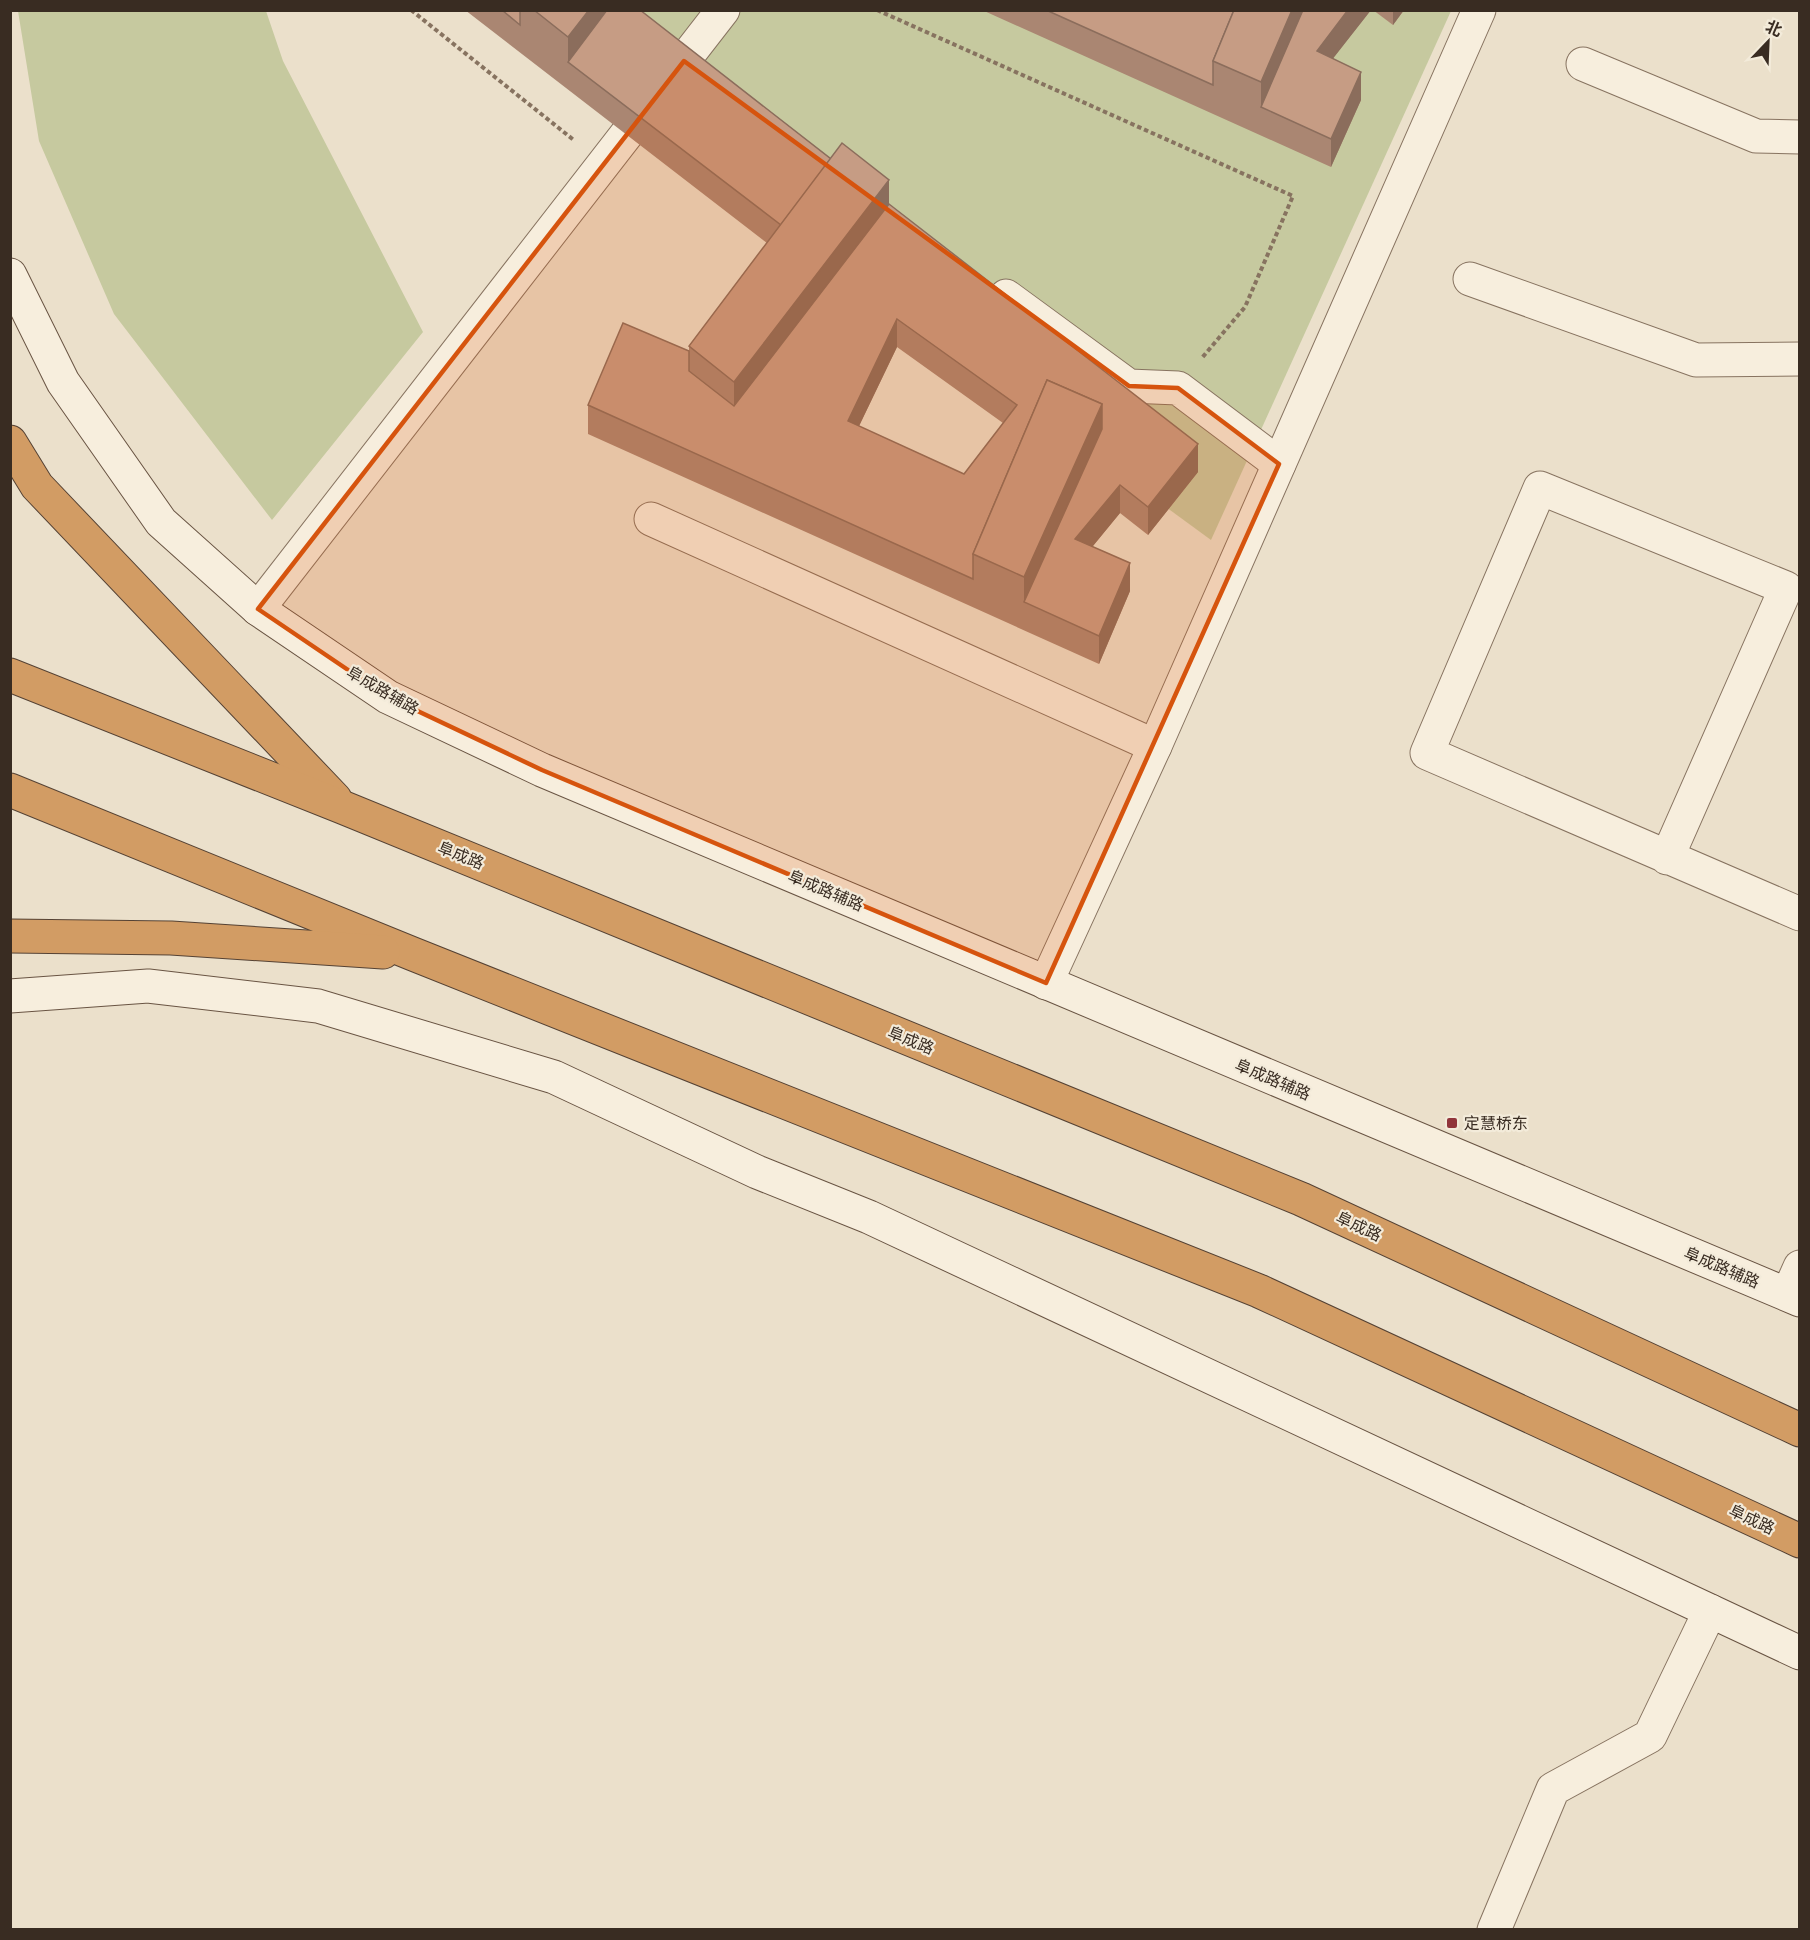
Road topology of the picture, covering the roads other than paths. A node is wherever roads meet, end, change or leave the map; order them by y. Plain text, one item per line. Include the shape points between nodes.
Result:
1 (723, 10) edge
2 (1479, 10) edge
3 (1583, 64) dead end
4 (1800, 137) edge
5 (10, 275) edge
6 (1470, 279) dead end
7 (984, 280) edge
8 (1800, 359) edge
9 (10, 442) edge
10 (1279, 464) junction
11 (651, 519) dead end
12 (258, 609) junction
13 (10, 675) edge
14 (1155, 746) junction
15 (10, 790) edge
16 (342, 807) junction
17 (1667, 858) junction
18 (1800, 914) edge
19 (10, 936) edge
20 (413, 954) junction
21 (1046, 983) junction
22 (10, 996) edge
23 (1796, 1287) edge
24 (1800, 1430) edge
25 (1800, 1540) edge
26 (1710, 1611) junction
27 (1800, 1653) edge
28 (1494, 1929) edge

1 - 12 street via 694,68 604,164
2 - 10 street
3 - 4 street via 1756,136
5 - 12 street, 阜成路辅路 via 63,382 161,522
6 - 8 street via 1696,360
7 - 10 street via 1129,386 1178,388
9 - 16 highway via 37,486
10 - 14 street
11 - 14 street
12 - 21 street, 阜成路辅路 via 388,697 542,770
13 - 16 highway, 阜成路
14 - 21 street
15 - 20 highway, 阜成路
16 - 24 highway, 阜成路 via 1301,1199
17 - 17 street via 1786,588 1540,488 1427,753
17 - 18 street
19 - 20 highway via 171,938
20 - 25 highway, 阜成路 via 1259,1291
21 - 23 street, 阜成路辅路
22 - 26 street via 148,986 318,1006 554,1077 757,1172 880,1222
26 - 27 street
26 - 28 street via 1650,1736 1553,1790

